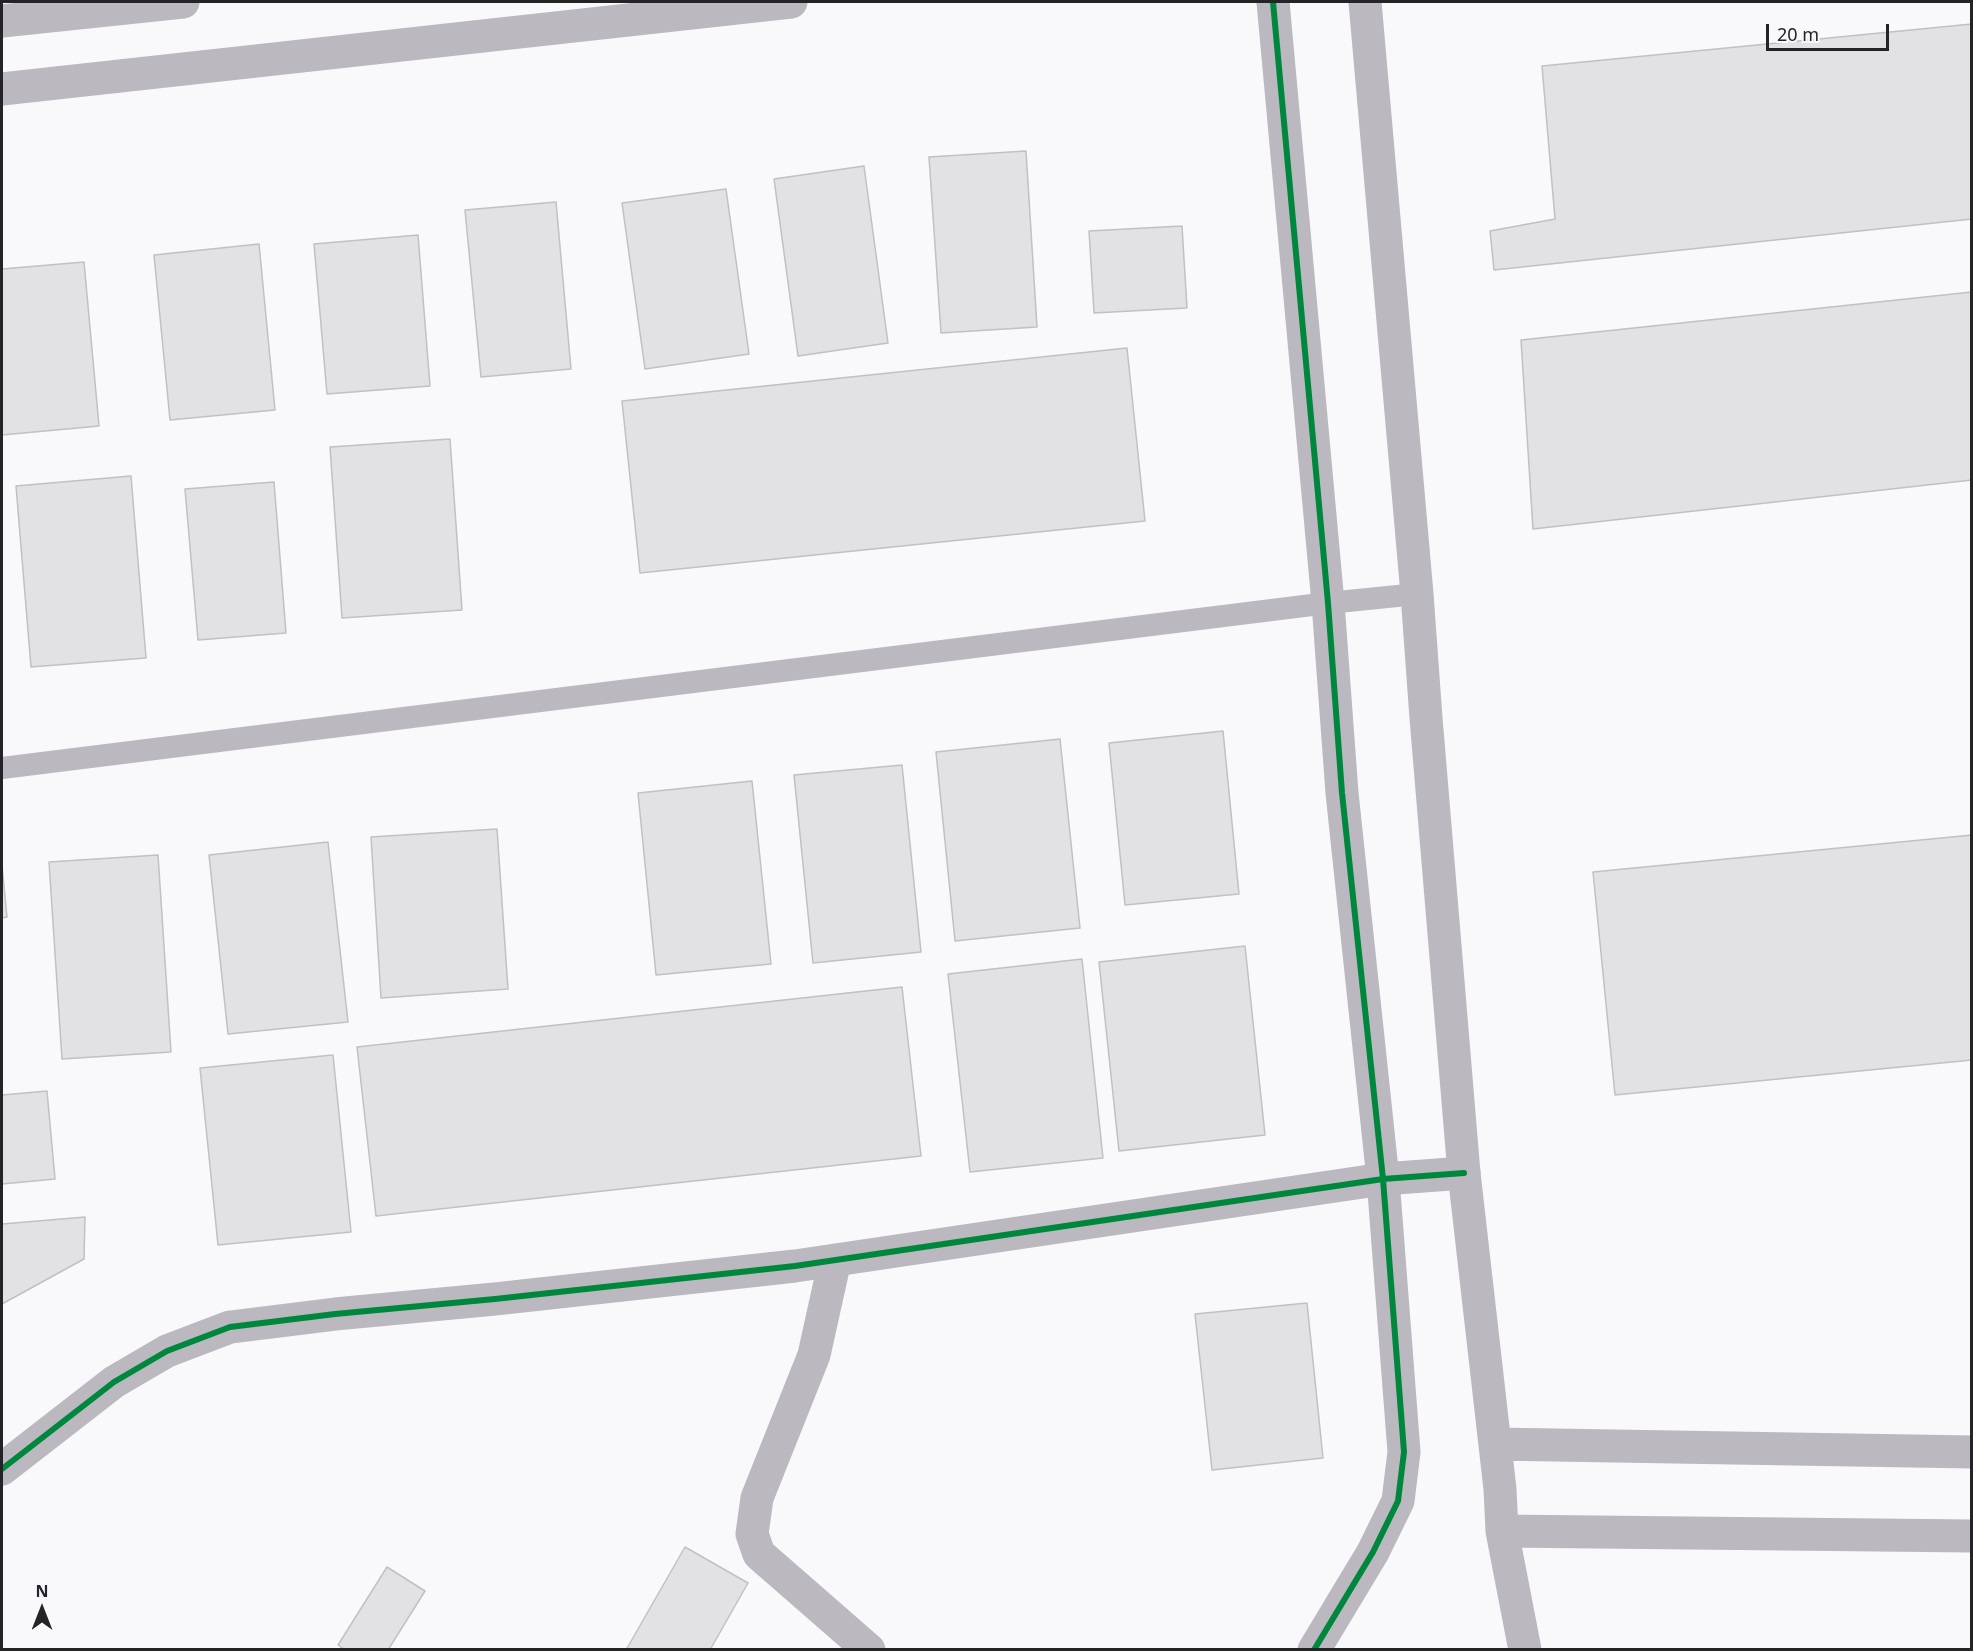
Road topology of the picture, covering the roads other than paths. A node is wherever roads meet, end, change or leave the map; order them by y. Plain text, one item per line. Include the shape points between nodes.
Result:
1 (183, 2) edge
2 (791, 2) edge
3 (1273, 2) edge
4 (1365, 2) edge
5 (2, 21) edge
6 (2, 89) edge
7 (1417, 594) junction
8 (1328, 603) junction
9 (2, 768) edge
10 (1464, 1173) junction
11 (1383, 1179) junction
12 (835, 1260) junction
13 (1495, 1444) junction
14 (1971, 1452) edge
15 (2, 1469) edge
16 (1502, 1530) junction
17 (1971, 1536) edge
18 (869, 1650) edge
19 (1314, 1650) edge
20 (1525, 1650) edge

1 - 5 street
2 - 6 street
3 - 8 street
4 - 7 street
7 - 8 lane
7 - 10 street
8 - 9 lane
8 - 11 street via 1342,793
10 - 11 street
10 - 13 street
11 - 12 street
11 - 19 street via 1404,1452 1398,1501 1373,1552
12 - 15 street via 230,1327 167,1351 114,1382
12 - 18 street via 814,1355 757,1498 752,1534 759,1554
13 - 14 street
13 - 16 street
16 - 17 street
16 - 20 street

